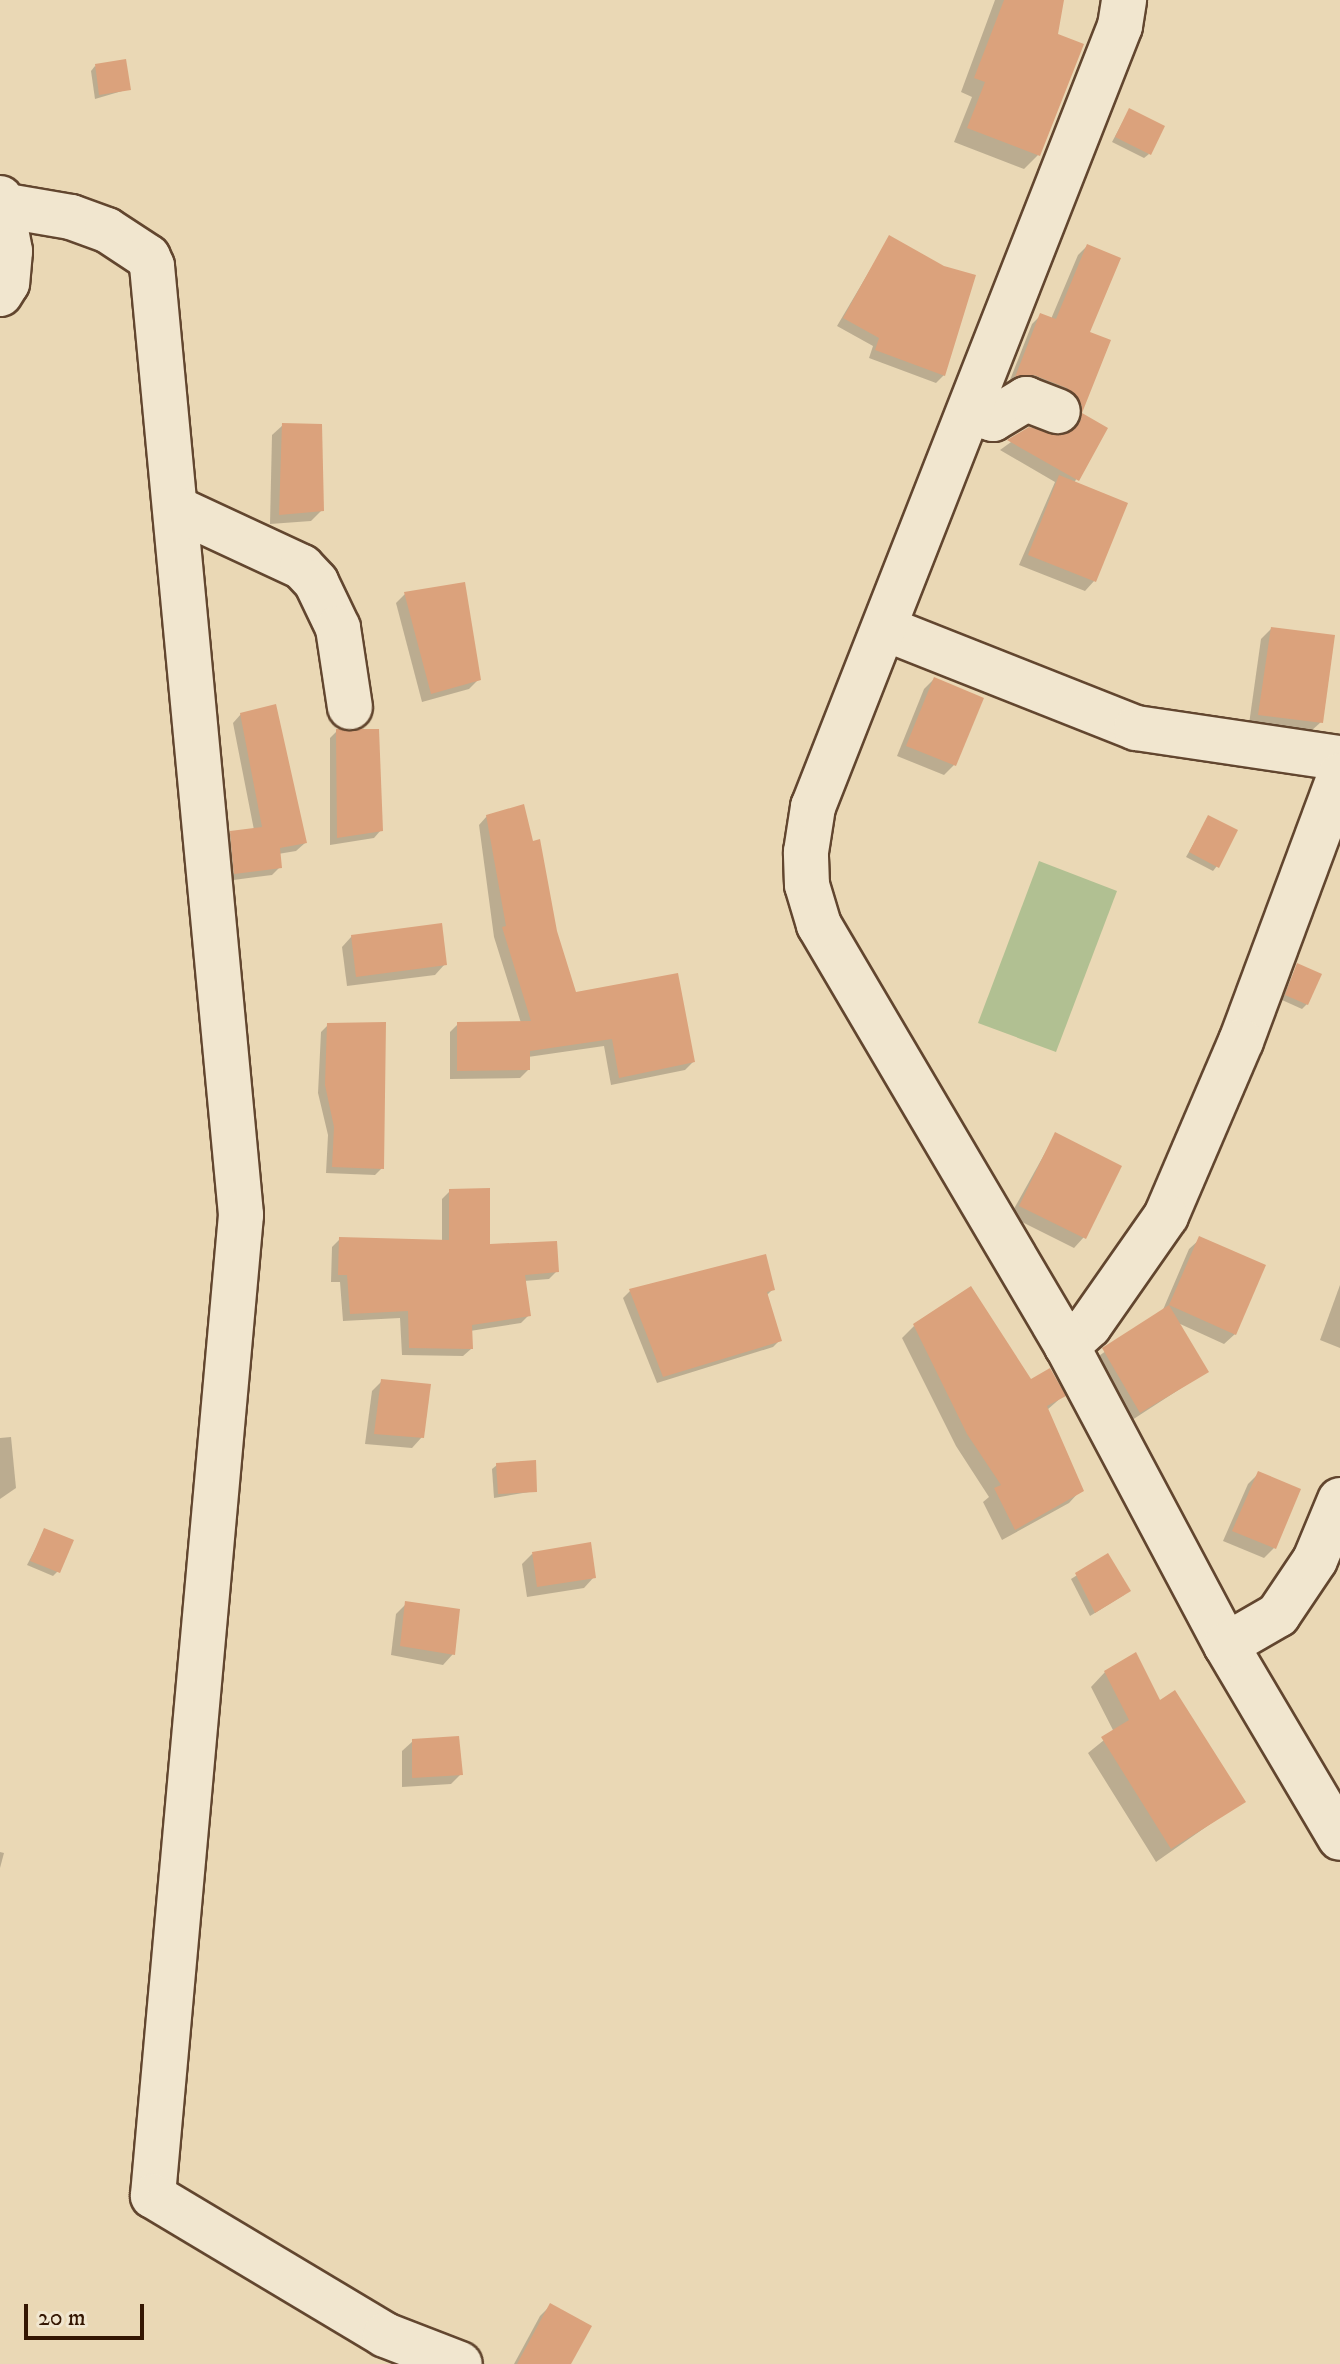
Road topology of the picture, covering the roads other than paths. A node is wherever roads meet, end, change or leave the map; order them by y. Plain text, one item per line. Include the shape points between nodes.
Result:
1 (1124, 0) edge
2 (1, 201) edge
3 (0, 294) edge
4 (1058, 411) dead end
5 (970, 412) junction
6 (175, 508) junction
7 (886, 629) junction
8 (350, 707) dead end
9 (1340, 758) edge
10 (1340, 775) edge
11 (1067, 1346) junction
12 (1340, 1500) edge
13 (1226, 1645) junction
14 (1340, 1838) edge
15 (460, 2364) edge

1 - 5 street via 1120,26
2 - 3 street via 10,251 7,283
2 - 6 street via 107,230 148,257
4 - 5 street via 1026,399 993,419
5 - 7 street
6 - 8 street via 302,567 316,582 338,628
6 - 15 street via 241,1215 153,2196 385,2335
7 - 9 street via 1136,728
7 - 11 street via 813,807 807,885 832,947
10 - 11 street via 1241,1041 1166,1216 1089,1326
11 - 13 street
12 - 13 street via 1315,1560 1278,1615
13 - 14 street

